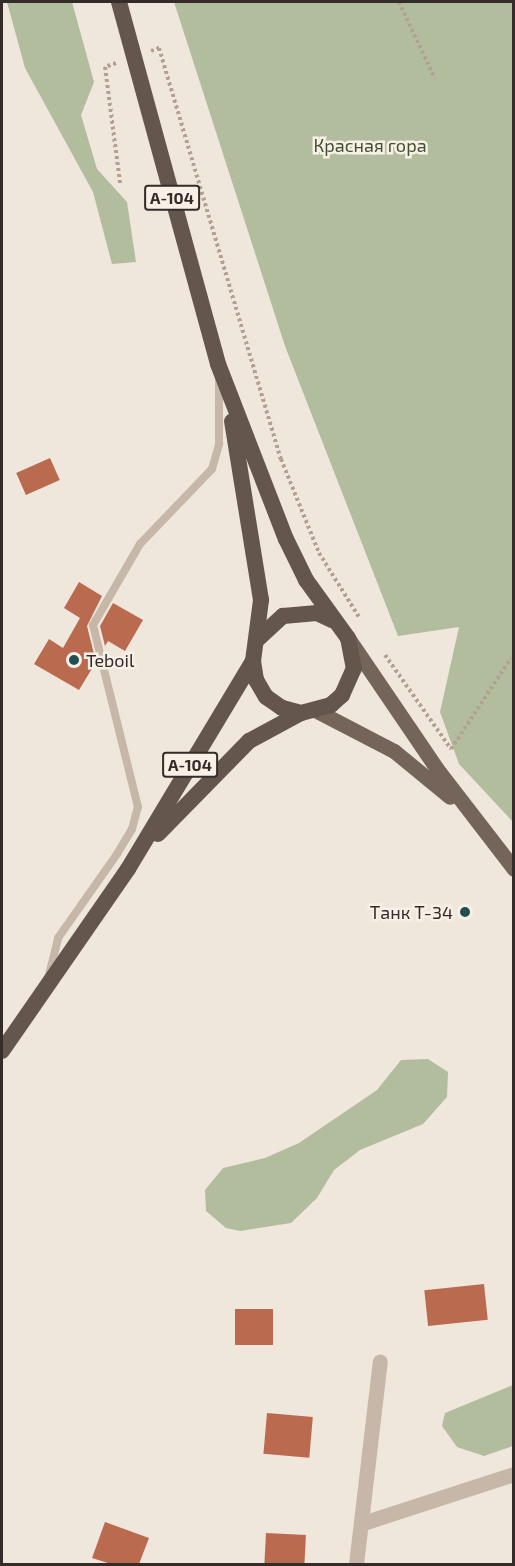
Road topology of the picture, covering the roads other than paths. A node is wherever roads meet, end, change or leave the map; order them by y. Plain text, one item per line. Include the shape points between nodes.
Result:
1 (119, 2) edge
2 (218, 364) junction
3 (228, 393) junction
4 (332, 620) junction
5 (348, 638) junction
6 (258, 639) junction
7 (253, 661) junction
8 (309, 712) junction
9 (474, 820) junction
10 (128, 868) junction
11 (513, 869) edge
12 (46, 987) junction
13 (2, 1051) edge
14 (380, 1362) dead end
15 (513, 1474) edge
16 (363, 1523) junction
17 (356, 1564) edge

1 - 2 highway, А-104
2 - 3 highway, А-104
2 - 12 lane via 221,412 212,469 140,544 93,625 138,807 132,829 117,854 58,938
3 - 4 highway, А-104 via 286,539
3 - 6 highway, А-104 via 261,600
4 - 5 highway, А-104
4 - 6 highway via 300,612 269,625
5 - 8 highway, А-104 via 354,660 350,682 331,705
5 - 9 main road
6 - 7 highway, А-104
7 - 8 highway via 266,697 282,708
7 - 10 highway, А-104
8 - 9 main road via 371,737 417,767
8 - 10 highway, А-104 via 249,741 224,762
9 - 11 main road
10 - 12 highway, А-104
12 - 13 highway, А-104
14 - 16 street
15 - 16 street
16 - 17 street

